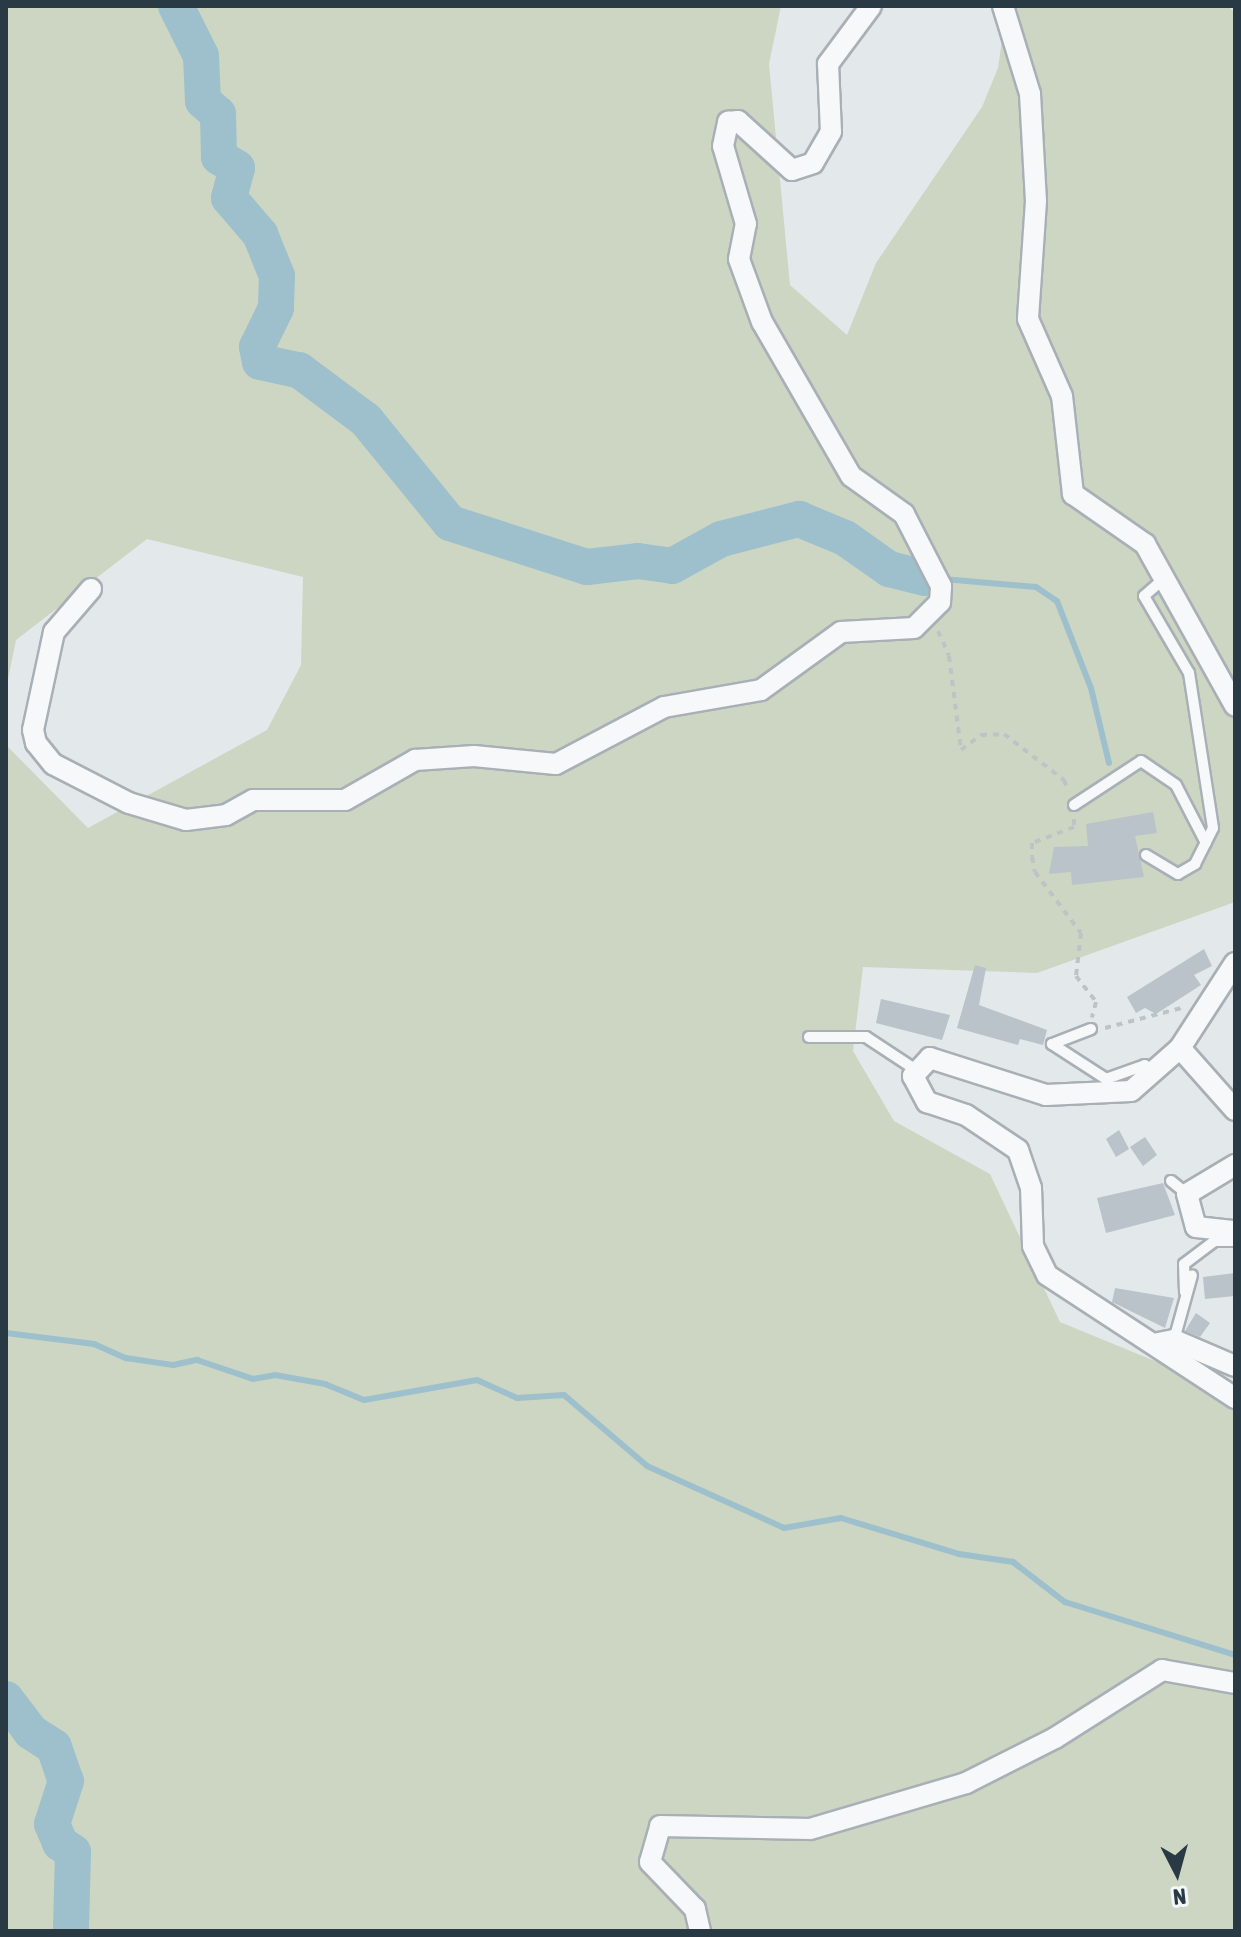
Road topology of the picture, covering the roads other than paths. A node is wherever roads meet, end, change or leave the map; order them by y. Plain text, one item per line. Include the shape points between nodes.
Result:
1 (871, 6) edge
2 (1003, 6) edge
3 (1165, 578) junction
4 (91, 589) dead end
5 (1235, 706) edge
6 (1074, 805) road end
7 (1206, 843) junction
8 (1146, 855) dead end
9 (1235, 963) edge
10 (1091, 1029) road end
11 (809, 1037) dead end
12 (1180, 1048) junction
13 (916, 1070) junction
14 (1153, 1074) junction
15 (1235, 1110) edge
16 (1230, 1171) edge
17 (1235, 1231) edge
18 (1235, 1241) edge
19 (1192, 1275) dead end
20 (1185, 1292) junction
21 (1166, 1342) junction
22 (1235, 1366) edge
23 (1235, 1398) edge
24 (1235, 1683) edge
25 (700, 1931) edge

1 - 4 street via 828,64 831,132 813,163 792,170 738,121 728,122 723,146 746,224 739,259 762,322 851,476 904,514 941,586 940,602 914,628 841,632 761,690 664,707 556,764 474,756 415,760 345,800 253,800 226,815 186,820 104,790 53,764 36,743 33,730 54,632
2 - 3 street via 1030,94 1036,201 1028,319 1062,396 1073,494 1145,544
3 - 5 street via 1183,621
3 - 7 lane via 1144,596 1189,673 1210,778 1213,828
6 - 7 lane via 1141,761 1176,785
7 - 8 lane via 1195,864 1178,874
9 - 12 street
10 - 14 lane via 1052,1044 1106,1079 1145,1065
11 - 13 lane via 866,1037
12 - 14 street
12 - 15 street
13 - 14 street via 930,1058 1046,1095 1131,1091
13 - 21 street via 915,1089 927,1102 966,1115 1018,1150 1031,1188 1033,1246 1047,1275 1122,1327
16 - 17 street via 1179,1188 1196,1227
18 - 20 lane via 1215,1241 1184,1264
19 - 20 lane
20 - 21 lane
21 - 22 street
21 - 23 street
24 - 25 street via 1162,1670 1055,1738 966,1783 810,1829 660,1826 650,1862 695,1909

